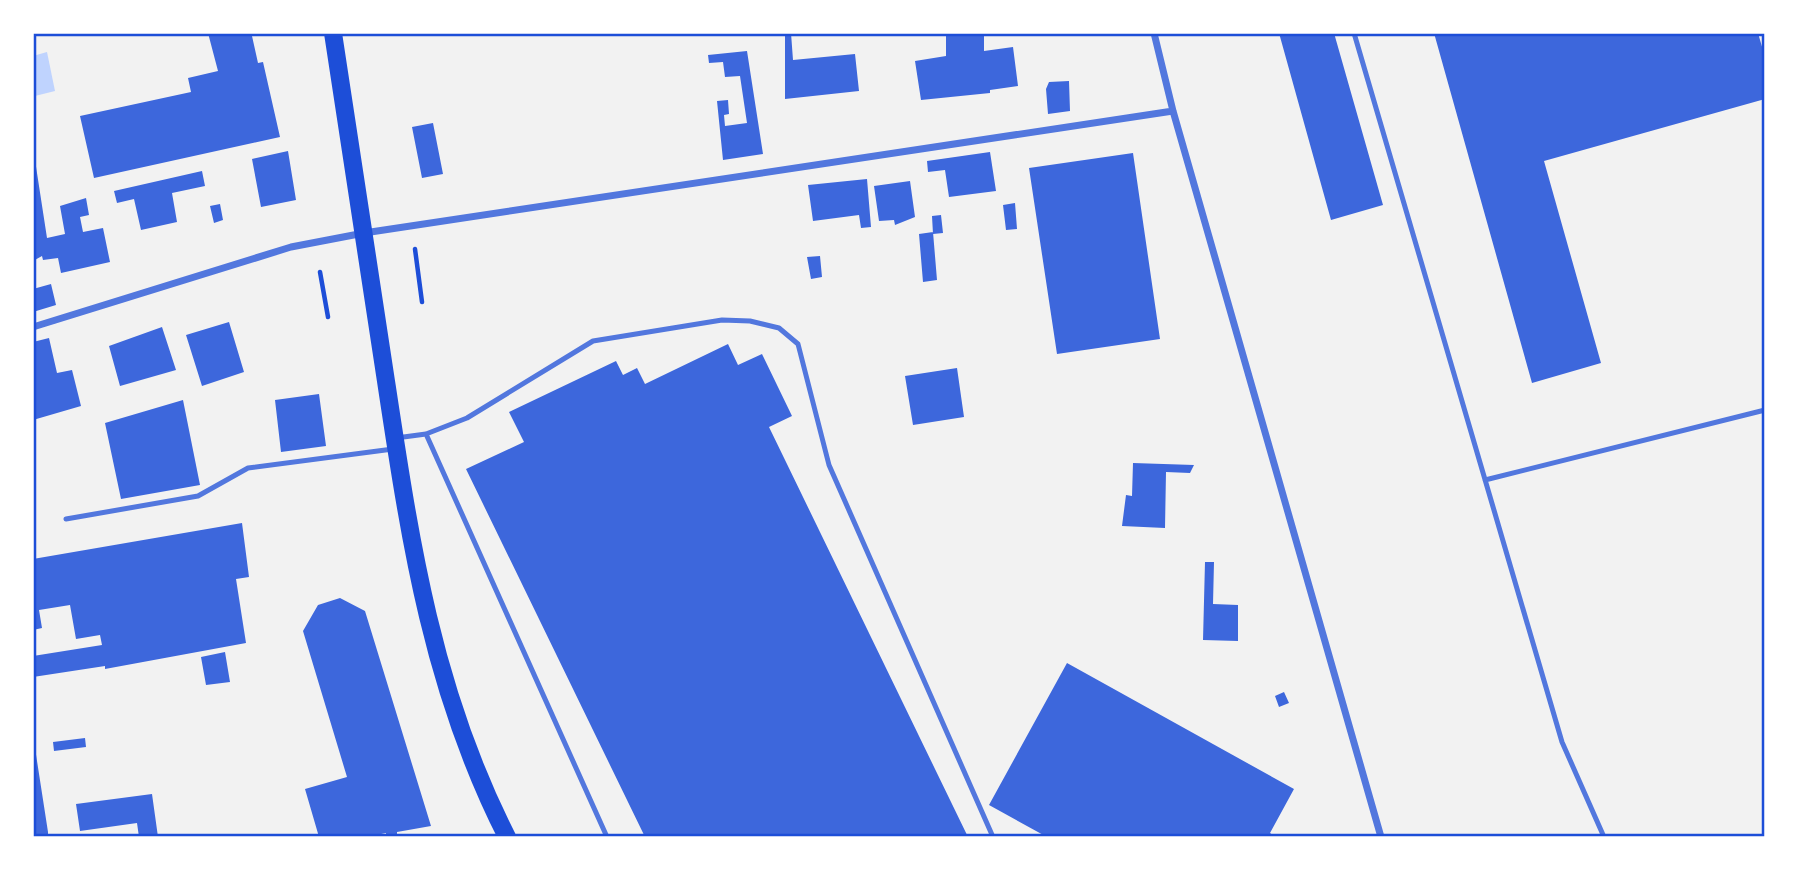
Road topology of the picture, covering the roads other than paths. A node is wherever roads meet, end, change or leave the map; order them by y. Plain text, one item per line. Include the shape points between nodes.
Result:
1 (333, 33) edge
2 (1154, 33) edge
3 (1354, 33) edge
4 (1173, 111) junction
5 (364, 233) junction
6 (33, 327) edge
7 (1765, 410) edge
8 (426, 434) junction
9 (395, 444) junction
10 (1485, 480) junction
11 (66, 519) dead end
12 (507, 837) edge
13 (607, 837) edge
14 (993, 837) edge
15 (1381, 837) edge
16 (1604, 837) edge

1 - 5 main road
2 - 4 street
3 - 10 lane
4 - 5 street
4 - 15 street
5 - 6 street via 291,247
5 - 9 main road
7 - 10 lane
8 - 9 lane
8 - 13 lane
8 - 14 lane via 467,418 593,341 722,320 779,328 798,344 829,465
9 - 11 lane via 248,468 198,496
9 - 12 main road via 435,653 450,705
10 - 16 lane via 1563,742

